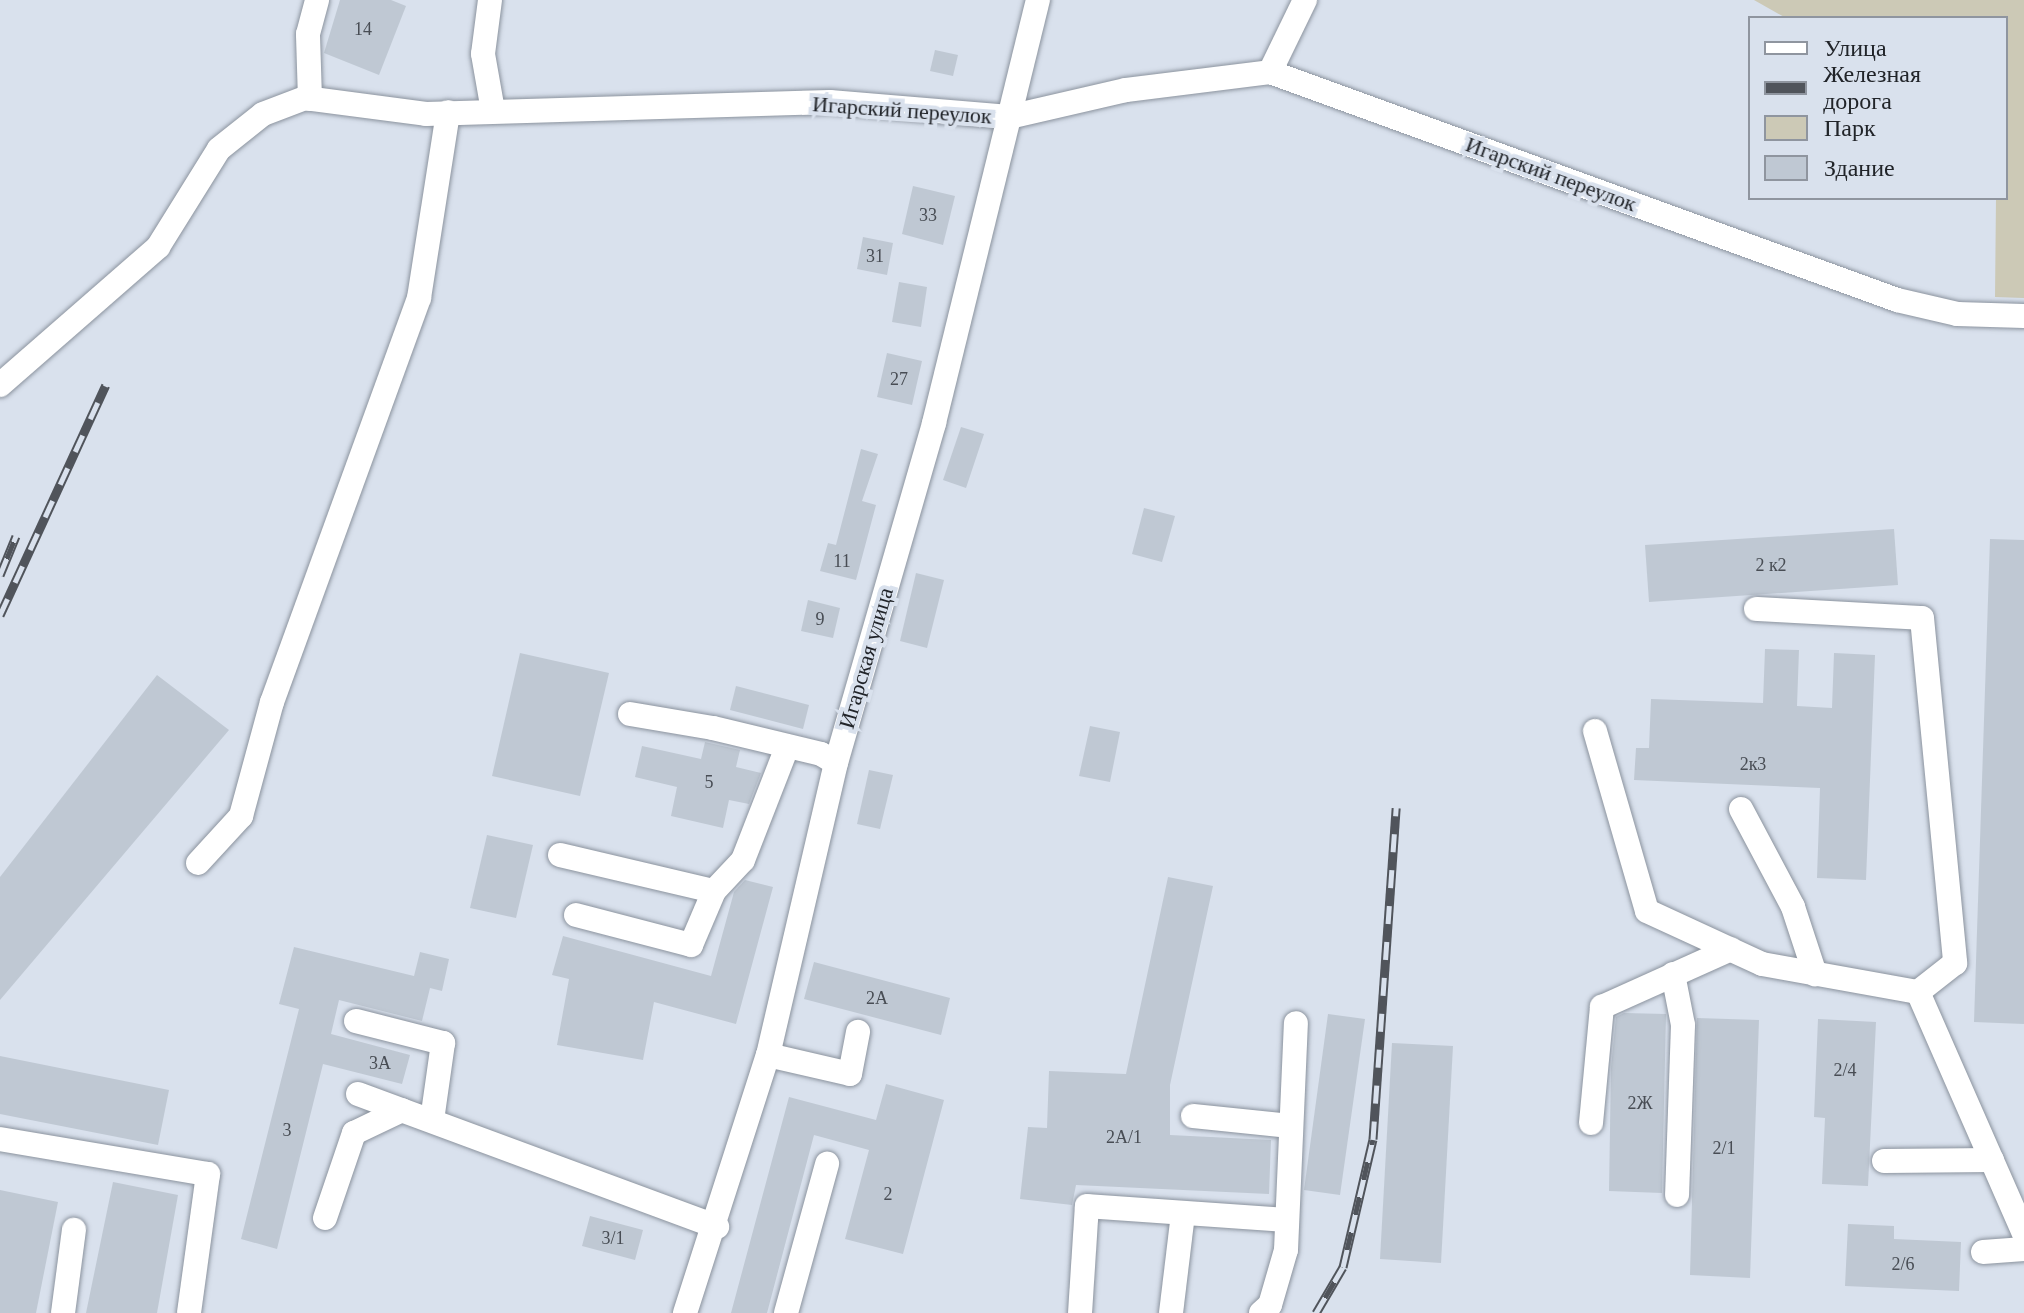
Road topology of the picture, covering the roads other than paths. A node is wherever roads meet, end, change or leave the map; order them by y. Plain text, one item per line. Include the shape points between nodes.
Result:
1 (317, 0) edge
2 (490, 0) edge
3 (1038, 0) edge
4 (1305, 0) edge
5 (1270, 72) junction
6 (310, 99) junction
7 (493, 111) junction
8 (448, 112) junction
9 (1009, 117) junction
10 (2024, 316) edge
11 (0, 385) edge
12 (1756, 609) dead end
13 (630, 714) dead end
14 (1595, 731) dead end
15 (787, 747) junction
16 (836, 763) junction
17 (1741, 809) dead end
18 (560, 855) dead end
19 (198, 863) dead end
20 (714, 891) junction
21 (576, 915) dead end
22 (1731, 949) junction
23 (1673, 974) junction
24 (1815, 974) junction
25 (1918, 992) junction
26 (356, 1021) dead end
27 (1296, 1023) dead end
28 (858, 1032) dead end
29 (768, 1055) junction
30 (358, 1094) dead end
31 (402, 1110) junction
32 (1193, 1116) dead end
33 (432, 1120) junction
34 (1591, 1123) dead end
35 (1290, 1126) junction
36 (0, 1139) edge
37 (1992, 1160) junction
38 (1884, 1161) dead end
39 (827, 1164) dead end
40 (1677, 1195) dead end
41 (1183, 1214) junction
42 (325, 1218) dead end
43 (1286, 1220) junction
44 (717, 1227) junction
45 (74, 1230) dead end
46 (2024, 1233) edge
47 (2024, 1249) edge
48 (1983, 1252) dead end
49 (63, 1313) edge
50 (189, 1313) edge
51 (685, 1313) edge
52 (786, 1313) edge
53 (1080, 1313) edge
54 (1171, 1313) edge
55 (1261, 1313) edge

1 - 6 street via 308,34
2 - 7 street via 483,54
3 - 9 street, Игарская улица
4 - 5 street
5 - 9 street, Игарский переулок via 1126,90
5 - 10 street, Игарский переулок via 1897,300 1957,314
6 - 8 street, Игарский переулок
6 - 11 street, Игарский переулок via 263,114 219,149 158,247
7 - 8 street, Игарский переулок
7 - 9 street, Игарский переулок via 830,102
8 - 19 street via 419,298 272,702 241,816
9 - 16 street, Игарская улица via 934,423
12 - 25 street via 1922,618 1955,963
13 - 15 street
14 - 22 street via 1647,911
15 - 16 street
15 - 20 street via 743,860
16 - 29 street, Игарская улица
17 - 24 street via 1793,907
18 - 20 street
20 - 21 street via 691,945
22 - 23 street
22 - 24 street via 1762,964
23 - 34 street via 1602,1007
23 - 40 street via 1683,1025
24 - 25 street
25 - 37 street
26 - 33 street via 443,1043
27 - 35 street
28 - 29 street via 850,1074
29 - 44 street, Игарская улица
30 - 31 street
31 - 33 street
31 - 42 street via 354,1133
32 - 35 street
33 - 44 street
35 - 43 street
36 - 50 street via 208,1174
37 - 38 street
37 - 46 street
39 - 52 street
41 - 43 street
41 - 53 street via 1087,1206
41 - 54 street
43 - 55 street via 1286,1250 1270,1305
44 - 51 street, Игарская улица
45 - 49 street
47 - 48 street

